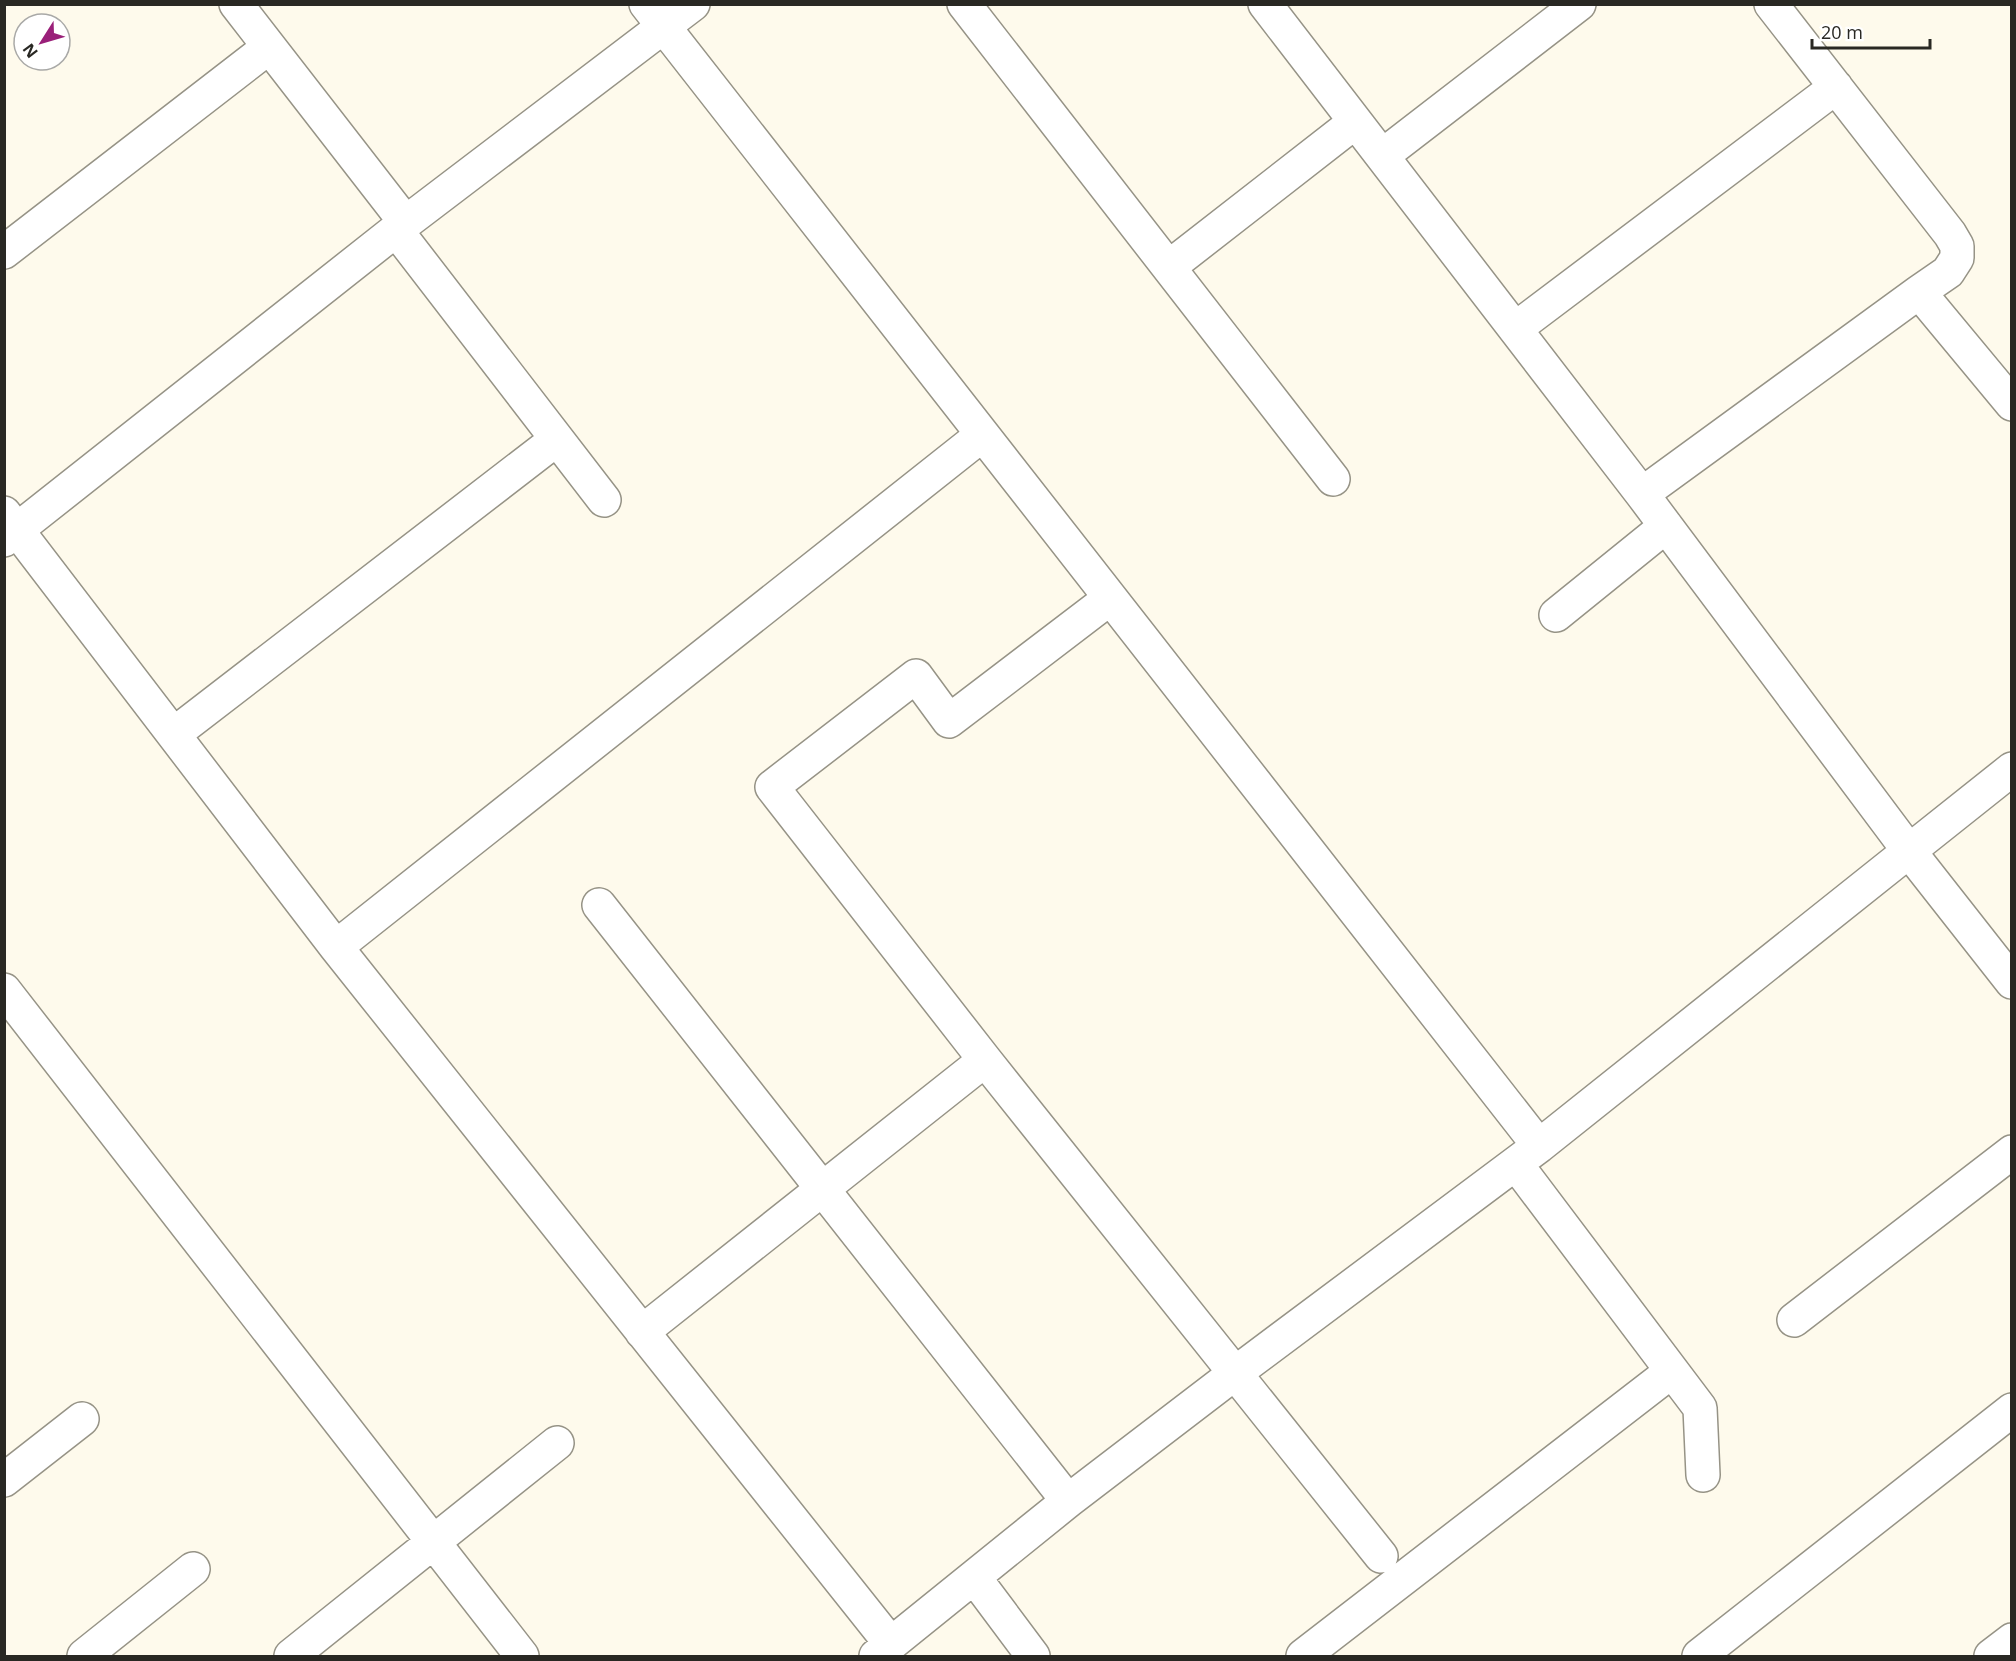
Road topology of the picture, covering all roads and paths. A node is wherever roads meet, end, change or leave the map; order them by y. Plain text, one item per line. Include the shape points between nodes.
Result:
1 (236, 4) edge
2 (693, 4) edge
3 (964, 4) edge
4 (1264, 4) edge
5 (1579, 4) edge
6 (1771, 4) edge
7 (655, 15) edge
8 (1544, 15) edge
9 (269, 47) junction
10 (1836, 87) junction
11 (1355, 122) junction
12 (1382, 156) junction
13 (400, 227) junction
14 (4, 252) edge
15 (1169, 267) junction
16 (1919, 292) junction
17 (1515, 329) junction
18 (2012, 405) edge
19 (982, 435) junction
20 (557, 440) junction
21 (1333, 478) dead end
22 (1642, 494) junction
23 (604, 500) dead end
24 (1666, 526) junction
25 (9, 528) edge
26 (1109, 599) junction
27 (1556, 615) dead end
28 (174, 734) junction
29 (2012, 769) edge
30 (1909, 851) junction
31 (599, 904) dead end
32 (336, 946) junction
33 (2012, 982) edge
34 (4, 990) edge
35 (986, 1060) junction
36 (2012, 1152) edge
37 (1528, 1155) junction
38 (822, 1189) junction
39 (1794, 1320) dead end
40 (642, 1332) junction
41 (1672, 1371) junction
42 (1234, 1374) junction
43 (2012, 1410) edge
44 (82, 1419) dead end
45 (557, 1443) dead end
46 (1703, 1475) dead end
47 (4, 1480) edge
48 (1068, 1501) junction
49 (434, 1543) junction
50 (1380, 1556) dead end
51 (193, 1569) dead end
52 (974, 1577) junction
53 (2012, 1640) edge
54 (884, 1650) edge
55 (84, 1656) edge
56 (291, 1656) edge
57 (522, 1656) edge
58 (1034, 1656) edge
59 (1303, 1656) edge
60 (1699, 1656) edge
61 (1991, 1656) edge

1 - 9 street
2 - 7 street
3 - 15 street
4 - 11 street
5 - 8 street
6 - 10 street
7 - 13 street
7 - 19 street
8 - 12 street
9 - 13 street
9 - 14 street
10 - 16 street via 1957,246 1958,258 1948,272
10 - 17 street
11 - 12 street
11 - 15 street
12 - 17 street
13 - 20 street
13 - 25 street
15 - 21 street
16 - 18 street
16 - 22 street
17 - 22 street
19 - 26 street
19 - 32 street
20 - 23 street
20 - 28 street
22 - 24 street
24 - 27 street
24 - 30 street
25 - 28 street
26 - 35 street via 950,720 916,676 772,787
26 - 37 street
28 - 32 street
29 - 30 street
30 - 33 street
30 - 37 street
31 - 38 street
32 - 40 street
34 - 49 street
35 - 38 street
35 - 42 street
36 - 39 street
37 - 41 street
37 - 42 street
38 - 40 street
38 - 48 street
40 - 54 street
41 - 46 street via 1700,1408
41 - 59 street
42 - 48 street
42 - 50 street
43 - 60 street
44 - 47 street
45 - 49 street
48 - 52 street
49 - 56 street
49 - 57 street
51 - 55 street
52 - 54 street
52 - 58 street
53 - 61 street

